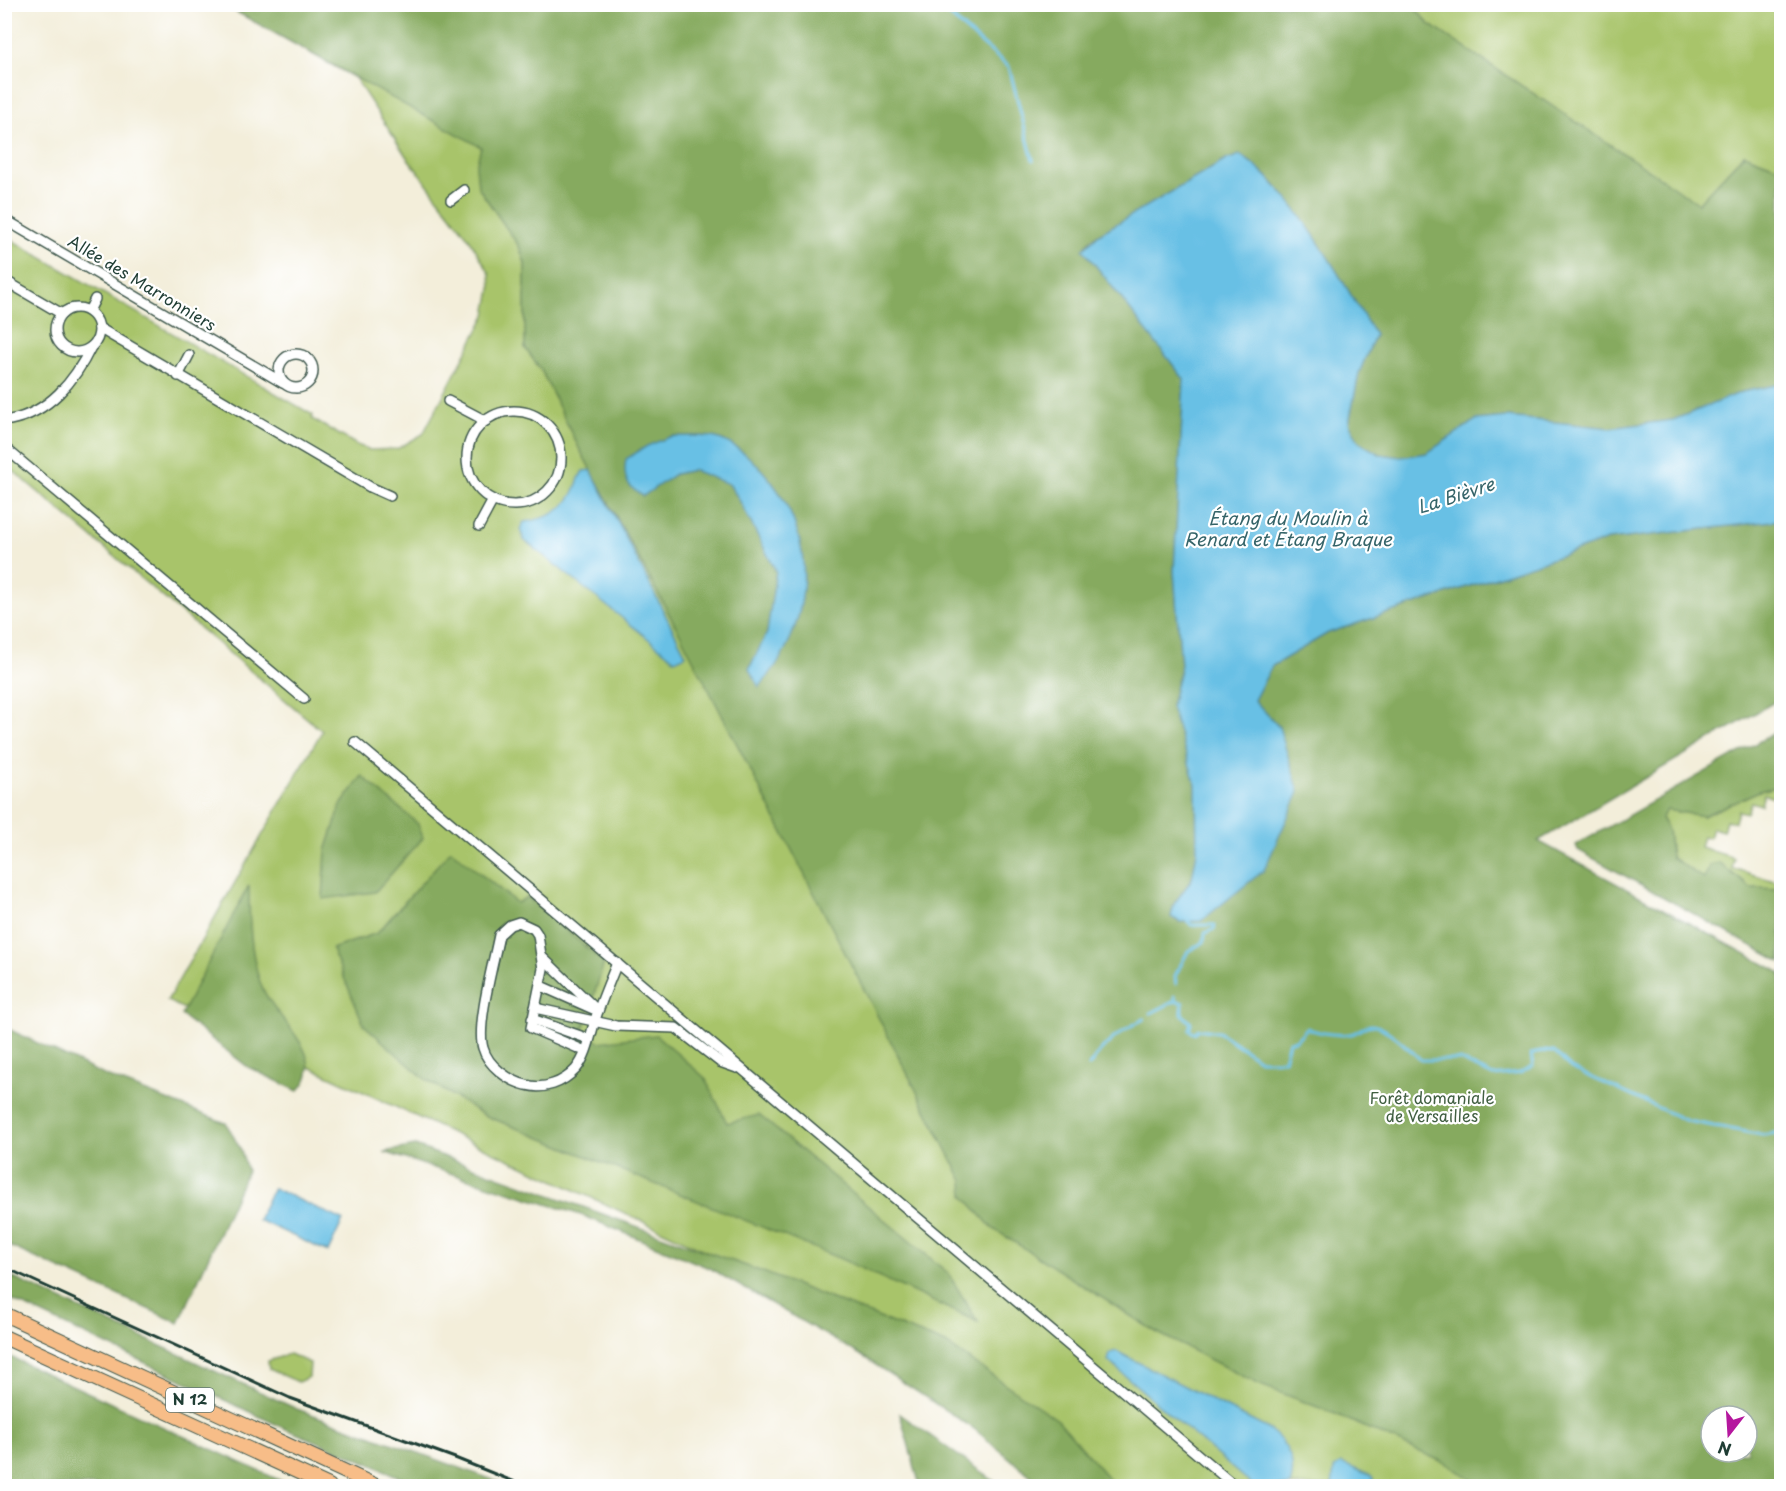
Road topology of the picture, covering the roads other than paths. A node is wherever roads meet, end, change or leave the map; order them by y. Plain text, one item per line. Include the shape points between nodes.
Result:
1 (464, 190) dead end
2 (451, 200) dead end
3 (4, 219) edge
4 (4, 280) edge
5 (94, 299) dead end
6 (88, 311) junction
7 (62, 314) junction
8 (99, 328) junction
9 (91, 347) junction
10 (189, 355) dead end
11 (279, 369) junction
12 (265, 373) junction
13 (178, 376) junction
14 (283, 383) junction
15 (448, 401) dead end
16 (10, 420) dead end
17 (486, 421) junction
18 (4, 447) edge
19 (390, 496) dead end
20 (493, 500) junction
21 (479, 526) dead end
22 (304, 699) dead end
23 (355, 742) dead end
24 (542, 957) junction
25 (617, 963) junction
26 (541, 986) junction
27 (535, 1008) junction
28 (598, 1011) junction
29 (532, 1019) junction
30 (594, 1022) junction
31 (589, 1039) junction
32 (585, 1051) junction
33 (742, 1069) junction
34 (4, 1314) edge
35 (4, 1337) edge
36 (328, 1486) edge
37 (376, 1486) edge
38 (1235, 1486) edge

1 - 2 street
3 - 12 street, Allée des Marronniers
4 - 7 street
5 - 6 street
6 - 7 street via 75,308
6 - 8 street
7 - 9 street via 56,327 58,341 77,352
8 - 9 street
8 - 13 street
9 - 16 street via 48,405 34,414
10 - 13 street
11 - 12 street
11 - 14 street
11 - 14 street via 285,358 296,354 307,358 314,368 312,380 303,388
12 - 14 street, Allée des Marronniers
13 - 19 street
15 - 17 street
17 - 20 street via 472,436 468,468 474,483
17 - 20 street via 512,411 540,419 559,442 562,456 554,485 543,495 516,506
18 - 22 street
20 - 21 street
23 - 25 street
24 - 26 street
24 - 28 street
24 - 32 street via 538,935 525,923 510,925 499,935 482,1027 485,1053 511,1079 544,1087 567,1077
25 - 28 street
25 - 33 street
26 - 27 street
26 - 28 street
27 - 29 street
27 - 30 street
28 - 30 street
29 - 31 street
29 - 32 street via 532,1030
30 - 31 street
30 - 33 street via 676,1028 720,1062
31 - 32 street
33 - 38 street
34 - 37 highway, N 12
35 - 36 highway, N 12

